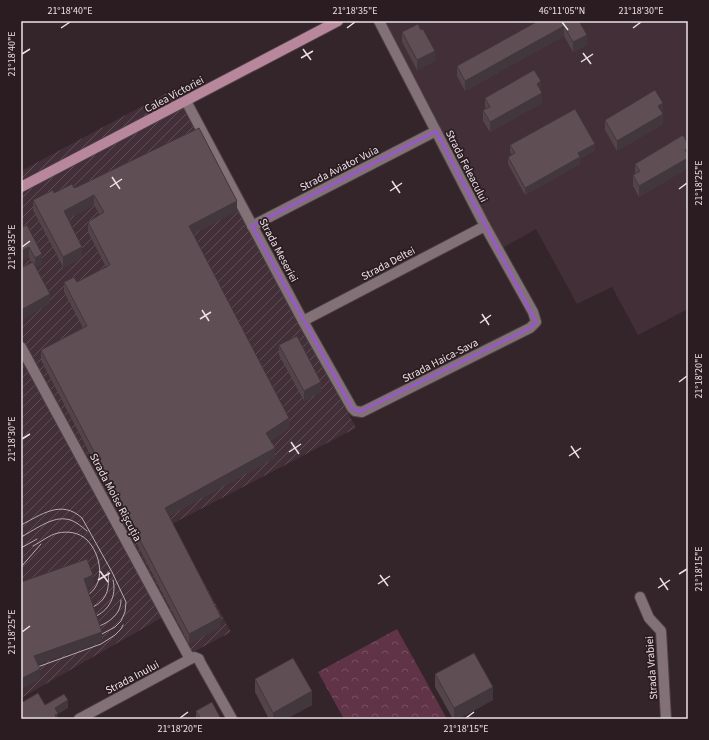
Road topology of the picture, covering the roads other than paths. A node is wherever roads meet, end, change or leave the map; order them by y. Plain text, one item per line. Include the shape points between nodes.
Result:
1 (338, 21) edge
2 (379, 21) edge
3 (186, 101) junction
4 (436, 131) junction
5 (21, 187) edge
6 (252, 226) junction
7 (485, 226) junction
8 (303, 321) junction
9 (536, 322) joint
10 (21, 348) edge
11 (352, 408) joint
12 (640, 597) dead end
13 (193, 658) junction
14 (79, 719) edge
15 (232, 719) edge
16 (666, 719) edge

1 - 3 main road, Calea Victoriei
2 - 4 street, Strada Feleacului
3 - 5 main road, Calea Victoriei
3 - 6 street, Strada Meseriei
4 - 6 street, Strada Aviator Vuia
4 - 7 street, Strada Feleacului
6 - 8 street, Strada Meseriei
7 - 8 street, Strada Deltei
7 - 9 street, Strada Feleacului via 533,312
8 - 11 street, Strada Meseriei
9 - 11 street, Strada Haica-Sava via 530,328 362,412
10 - 13 street, Strada Moise Rișcuția
12 - 16 street, Strada Vrabiei via 649,618 660,631
13 - 14 street, Strada Inului
13 - 15 street, Strada Moise Rișcuția via 200,662

